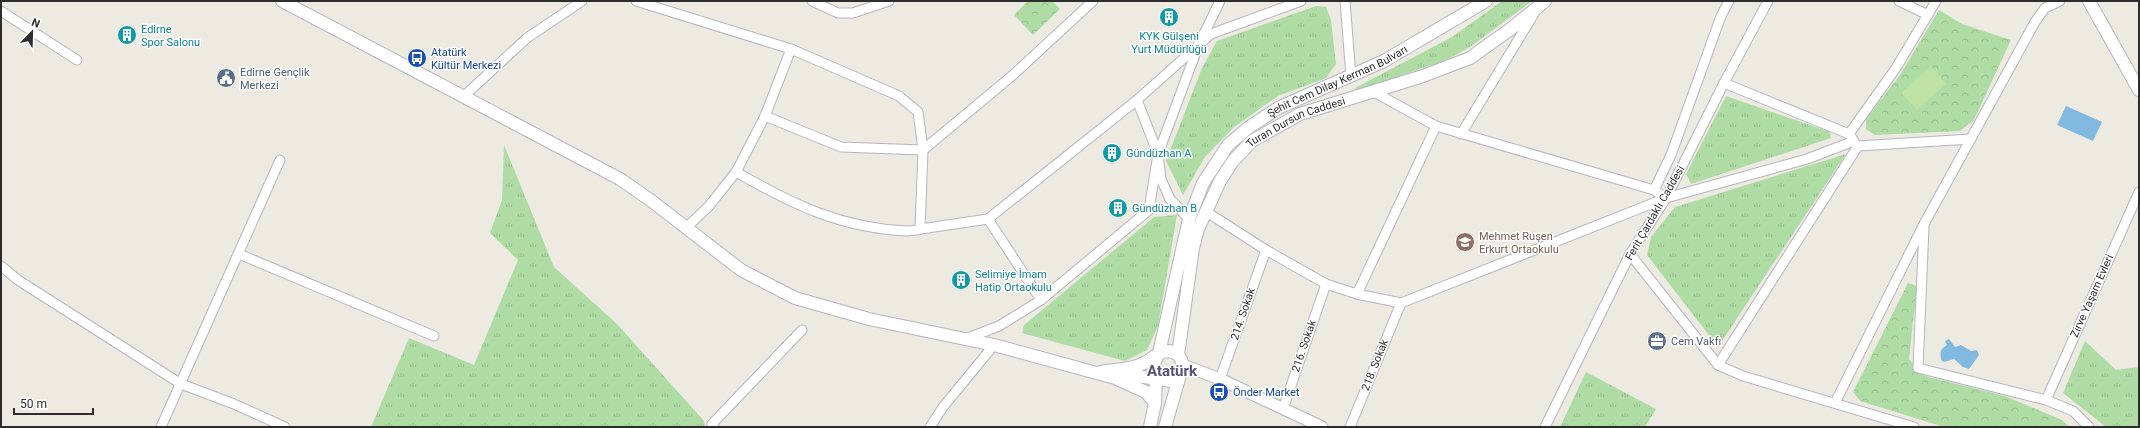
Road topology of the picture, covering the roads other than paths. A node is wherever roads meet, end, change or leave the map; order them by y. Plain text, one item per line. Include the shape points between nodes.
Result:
1 (282, 1) edge
2 (582, 1) edge
3 (636, 1) edge
4 (812, 1) edge
5 (890, 1) edge
6 (1093, 1) edge
7 (1220, 1) edge
8 (1301, 1) edge
9 (1345, 1) edge
10 (1486, 1) edge
11 (1730, 1) edge
12 (1768, 1) edge
13 (1898, 1) edge
14 (1936, 1) edge
15 (2060, 1) edge
16 (2089, 1) edge
17 (1541, 4) edge
18 (1, 11) edge
19 (1928, 15) junction
20 (1199, 44) junction
21 (791, 49) junction
22 (77, 60) dead end
23 (1351, 77) junction
24 (1724, 83) junction
25 (2139, 90) edge
26 (1372, 91) junction
27 (464, 96) junction
28 (1137, 100) junction
29 (766, 116) junction
30 (1436, 126) junction
31 (1461, 134) junction
32 (1971, 139) junction
33 (1854, 140) junction
34 (923, 150) junction
35 (1158, 154) junction
36 (280, 160) dead end
37 (736, 172) junction
38 (1654, 190) junction
39 (2139, 192) edge
40 (1666, 198) junction
41 (1205, 211) junction
42 (988, 219) junction
43 (1189, 219) junction
44 (1924, 224) junction
45 (686, 228) junction
46 (920, 229) junction
47 (1266, 250) junction
48 (240, 254) junction
49 (1630, 254) junction
50 (1, 266) edge
51 (1326, 284) junction
52 (1357, 294) junction
53 (1041, 300) junction
54 (1401, 303) junction
55 (802, 330) dead end
56 (434, 336) dead end
57 (965, 339) junction
58 (994, 345) junction
59 (1159, 353) junction
60 (1180, 365) junction
61 (1718, 365) junction
62 (1107, 371) junction
63 (1094, 373) junction
64 (1156, 378) junction
65 (1220, 379) junction
66 (181, 384) junction
67 (2046, 400) junction
68 (1155, 403) junction
69 (1835, 403) junction
70 (1283, 409) junction
71 (1314, 425) edge
72 (161, 427) edge
73 (285, 427) edge
74 (714, 427) edge
75 (930, 427) edge
76 (1150, 427) edge
77 (1165, 427) edge
78 (1350, 427) edge
79 (1545, 427) edge
80 (1914, 427) edge
81 (2089, 427) edge

1 - 27 main road
2 - 27 street via 527,38
3 - 21 street
4 - 5 street via 838,13 853,13
6 - 34 street via 1012,75
7 - 20 street
8 - 20 street via 1211,34
9 - 23 street
10 - 23 main road, Şehit Cem Dilay Kerman Bulvarı via 1384,62
11 - 38 street via 1721,16 1671,155
12 - 24 street, Ferit Çardaklı Caddesi
13 - 19 street
14 - 19 street
15 - 32 street via 2045,8 2035,22
16 - 25 main road
17 - 26 main road, Turan Dursun Caddesi via 1470,58 1424,76
17 - 31 street
18 - 22 street
19 - 33 street
20 - 28 street
20 - 35 street
21 - 29 street
21 - 34 street via 900,96 918,112
23 - 43 main road, Şehit Cem Dilay Kerman Bulvarı via 1278,108 1248,128 1228,146 1212,168
24 - 33 street
24 - 40 street, Ferit Çardaklı Caddesi
26 - 30 street
26 - 41 main road, Turan Dursun Caddesi via 1300,114 1252,141 1233,161
27 - 45 main road via 620,179
28 - 35 street
28 - 42 street
29 - 34 street via 841,146
29 - 37 street
30 - 31 street
30 - 52 street
31 - 38 street
32 - 33 street
32 - 44 street
33 - 40 street via 1808,159
33 - 61 street
34 - 46 street
35 - 43 street via 1161,179 1170,199
35 - 53 street via 1150,210
36 - 48 street
37 - 45 street via 709,206
37 - 46 street via 781,197 831,218 866,226 908,231
38 - 40 street
39 - 67 street, Zirve Yaşam Evleri
40 - 49 street, Ferit Çardaklı Caddesi
40 - 54 street
41 - 47 street
41 - 60 main road, Turan Dursun Caddesi via 1193,248
42 - 46 street
42 - 53 street
43 - 59 main road
44 - 67 street via 1918,368
44 - 69 street
45 - 57 main road via 741,270 795,298 868,320
47 - 51 street
47 - 65 street, 214. Sokak
48 - 56 street
48 - 66 street
49 - 61 street
49 - 79 street, Ferit Çardaklı Caddesi
50 - 66 street via 18,280
51 - 52 street
51 - 70 street, 216. Sokak
52 - 54 street
53 - 57 street via 999,326
54 - 78 street, 218. Sokak
55 - 74 street via 712,424
57 - 58 main road
58 - 63 main road
58 - 75 street
59 - 60 main road via 1169,351
59 - 62 main road via 1136,367
59 - 64 main road via 1153,366
60 - 64 main road via 1177,378 1168,381
60 - 65 street
60 - 77 main road, Turan Dursun Caddesi
61 - 69 street via 1743,376
62 - 63 main road
62 - 64 main road
63 - 68 main road via 1129,383 1146,392
64 - 68 main road
65 - 70 street
66 - 72 street
66 - 73 street
67 - 81 street via 2073,411
68 - 76 main road
69 - 80 street
70 - 71 street

